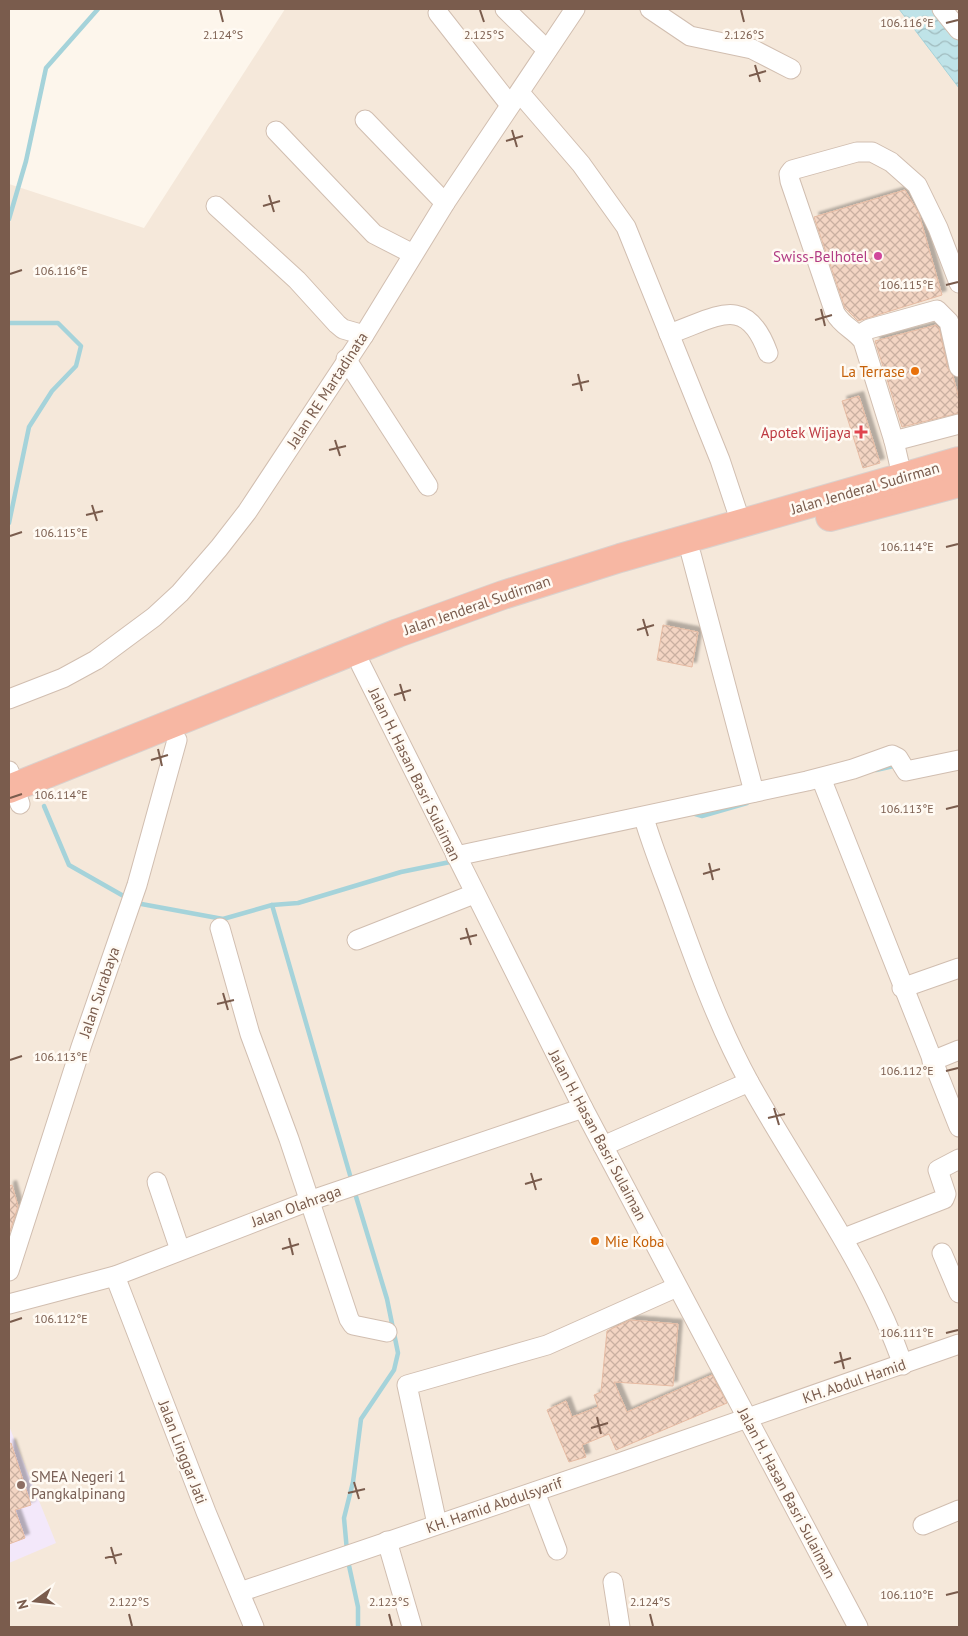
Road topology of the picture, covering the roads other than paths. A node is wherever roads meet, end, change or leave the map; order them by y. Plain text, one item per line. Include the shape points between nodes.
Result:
1 (505, 9) edge
2 (575, 9) edge
3 (650, 9) edge
4 (942, 9) edge
5 (438, 13) dead end
6 (959, 30) edge
7 (548, 50) junction
8 (791, 69) dead end
9 (515, 99) junction
10 (365, 120) dead end
11 (276, 131) dead end
12 (445, 203) junction
13 (216, 206) dead end
14 (414, 254) junction
15 (959, 284) edge
16 (669, 334) junction
17 (364, 335) junction
18 (859, 335) junction
19 (768, 354) dead end
20 (346, 359) junction
21 (959, 367) edge
22 (959, 424) edge
23 (894, 441) junction
24 (959, 461) edge
25 (959, 483) edge
26 (428, 486) dead end
27 (904, 487) junction
28 (741, 523) junction
29 (691, 554) junction
30 (361, 664) junction
31 (9, 699) edge
32 (177, 740) junction
33 (959, 760) edge
34 (822, 783) junction
35 (12, 792) edge
36 (754, 792) junction
37 (645, 822) junction
38 (458, 860) junction
39 (474, 894) junction
40 (220, 928) dead end
41 (358, 940) dead end
42 (959, 968) edge
43 (902, 988) junction
44 (959, 1050) edge
45 (932, 1061) junction
46 (749, 1082) junction
47 (583, 1108) junction
48 (958, 1118) edge
49 (603, 1146) junction
50 (959, 1160) edge
51 (157, 1182) dead end
52 (309, 1201) junction
53 (844, 1238) junction
54 (180, 1250) junction
55 (942, 1253) dead end
56 (9, 1271) edge
57 (115, 1276) junction
58 (677, 1287) junction
59 (959, 1293) edge
60 (9, 1304) edge
61 (387, 1332) dead end
62 (958, 1349) edge
63 (903, 1365) junction
64 (748, 1418) junction
65 (536, 1492) junction
66 (959, 1510) edge
67 (437, 1524) junction
68 (923, 1525) dead end
69 (387, 1541) junction
70 (558, 1550) dead end
71 (613, 1582) dead end
72 (240, 1592) junction
73 (254, 1627) edge
74 (412, 1627) edge
75 (620, 1627) edge
76 (858, 1627) edge

1 - 7 street
2 - 7 street, Jalan RE Martadinata
3 - 8 street via 690,36 752,49
4 - 6 street
5 - 9 street
7 - 9 street, Jalan RE Martadinata
9 - 12 street, Jalan RE Martadinata
9 - 16 street via 581,164 621,219
10 - 12 street
11 - 14 street via 374,234
12 - 14 street, Jalan RE Martadinata
13 - 17 street via 297,280 343,330
14 - 17 street, Jalan RE Martadinata
15 - 18 street via 938,228 917,185 891,162 872,152 857,152 792,170 790,181 835,314 840,322
16 - 19 street via 737,313 754,325
16 - 28 street via 720,460
17 - 20 street, Jalan RE Martadinata
18 - 21 street via 869,329 937,310 949,322
18 - 23 street
20 - 26 street
20 - 31 street, Jalan RE Martadinata via 247,512 180,593 154,617 96,660 64,678
22 - 23 street
23 - 27 street
24 - 27 highway, Jalan Jenderal Sudirman
25 - 27 highway, Jalan Jenderal Sudirman
27 - 28 highway, Jalan Jenderal Sudirman
27 - 29 highway, Jalan Jenderal Sudirman
28 - 35 highway, Jalan Jenderal Sudirman via 456,611
29 - 30 highway, Jalan Jenderal Sudirman via 483,619
29 - 36 street
30 - 32 highway, Jalan Jenderal Sudirman
30 - 38 street, Jalan H. Hasan Basri Sulaiman
32 - 35 highway, Jalan Jenderal Sudirman
32 - 56 street, Jalan Surabaya via 137,885
33 - 34 street via 911,770 892,755
34 - 36 street
34 - 43 street
36 - 37 street
37 - 38 street
37 - 46 street via 706,988
38 - 39 street, Jalan H. Hasan Basri Sulaiman
39 - 41 street
39 - 47 street, Jalan H. Hasan Basri Sulaiman
40 - 52 street via 248,1026
42 - 43 street
43 - 45 street
44 - 45 street
45 - 48 street
46 - 49 street
46 - 53 street
47 - 49 street, Jalan H. Hasan Basri Sulaiman
47 - 52 street, Jalan Olahraga
49 - 58 street, Jalan H. Hasan Basri Sulaiman
50 - 53 street via 938,1170 946,1194 944,1199
51 - 54 street
52 - 54 street, Jalan Olahraga
52 - 61 street via 350,1322
53 - 63 street
54 - 57 street, Jalan Olahraga
55 - 59 street
57 - 60 street, Jalan Olahraga
57 - 72 street, Jalan Linggar Jati
58 - 64 street, Jalan H. Hasan Basri Sulaiman
58 - 67 street via 547,1345 407,1385
62 - 63 street, KH. Abdul Hamid
63 - 64 street, KH. Abdul Hamid
64 - 65 street, KH. Hamid Abdulsyarif
64 - 76 street, Jalan H. Hasan Basri Sulaiman
65 - 67 street, KH. Hamid Abdulsyarif
65 - 70 street
66 - 68 street
67 - 69 street, KH. Hamid Abdulsyarif
69 - 72 street, KH. Hamid Abdulsyarif
69 - 74 street
71 - 75 street
72 - 73 street, Jalan Linggar Jati

